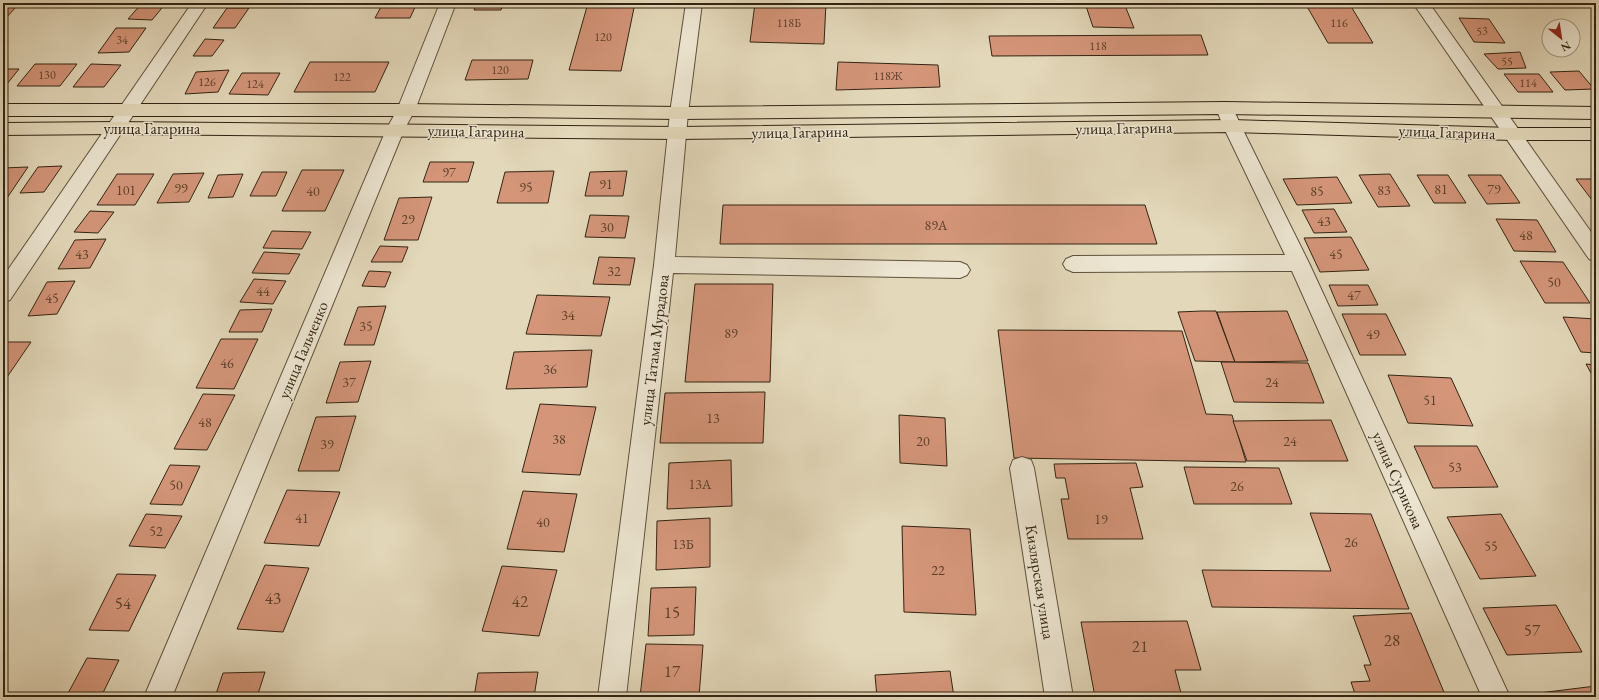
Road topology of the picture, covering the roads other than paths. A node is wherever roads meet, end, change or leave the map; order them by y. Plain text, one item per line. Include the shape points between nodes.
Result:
1 (200, 3) edge
2 (448, 3) edge
3 (694, 3) edge
4 (1422, 3) edge
5 (1225, 108) junction
6 (3, 110) edge
7 (128, 110) junction
8 (406, 110) junction
9 (1499, 113) junction
10 (1596, 113) edge
11 (679, 123) junction
12 (1232, 126) junction
13 (115, 128) junction
14 (3, 129) edge
15 (395, 130) junction
16 (1512, 134) junction
17 (1596, 134) edge
18 (1596, 254) edge
19 (1299, 263) junction
20 (1073, 264) dead end
21 (664, 265) junction
22 (960, 270) dead end
23 (3, 294) edge
24 (1022, 468) dead end
25 (158, 697) edge
26 (612, 697) edge
27 (1058, 697) edge
28 (1496, 697) edge

1 - 7 street
2 - 8 street, улица Гальченко
3 - 11 street, улица Татама Мурадова
4 - 9 street
5 - 9 main road, улица Гагарина
5 - 11 main road, улица Гагарина
5 - 12 street, улица Сурикова
6 - 7 main road, улица Гагарина
7 - 8 main road, улица Гагарина
7 - 13 street
8 - 11 main road, улица Гагарина
8 - 15 street, улица Гальченко
9 - 10 main road, улица Гагарина
9 - 16 street
11 - 12 main road, улица Гагарина
11 - 15 main road, улица Гагарина
11 - 21 street, улица Татама Мурадова
12 - 16 main road, улица Гагарина
12 - 19 street, улица Сурикова
13 - 14 main road, улица Гагарина
13 - 15 main road, улица Гагарина
13 - 23 street
15 - 25 street, улица Гальченко
16 - 17 main road, улица Гагарина
16 - 18 street
19 - 20 street
19 - 28 street, улица Сурикова
21 - 22 street
21 - 26 street, улица Татама Мурадова
24 - 27 street, Кизлярская улица

